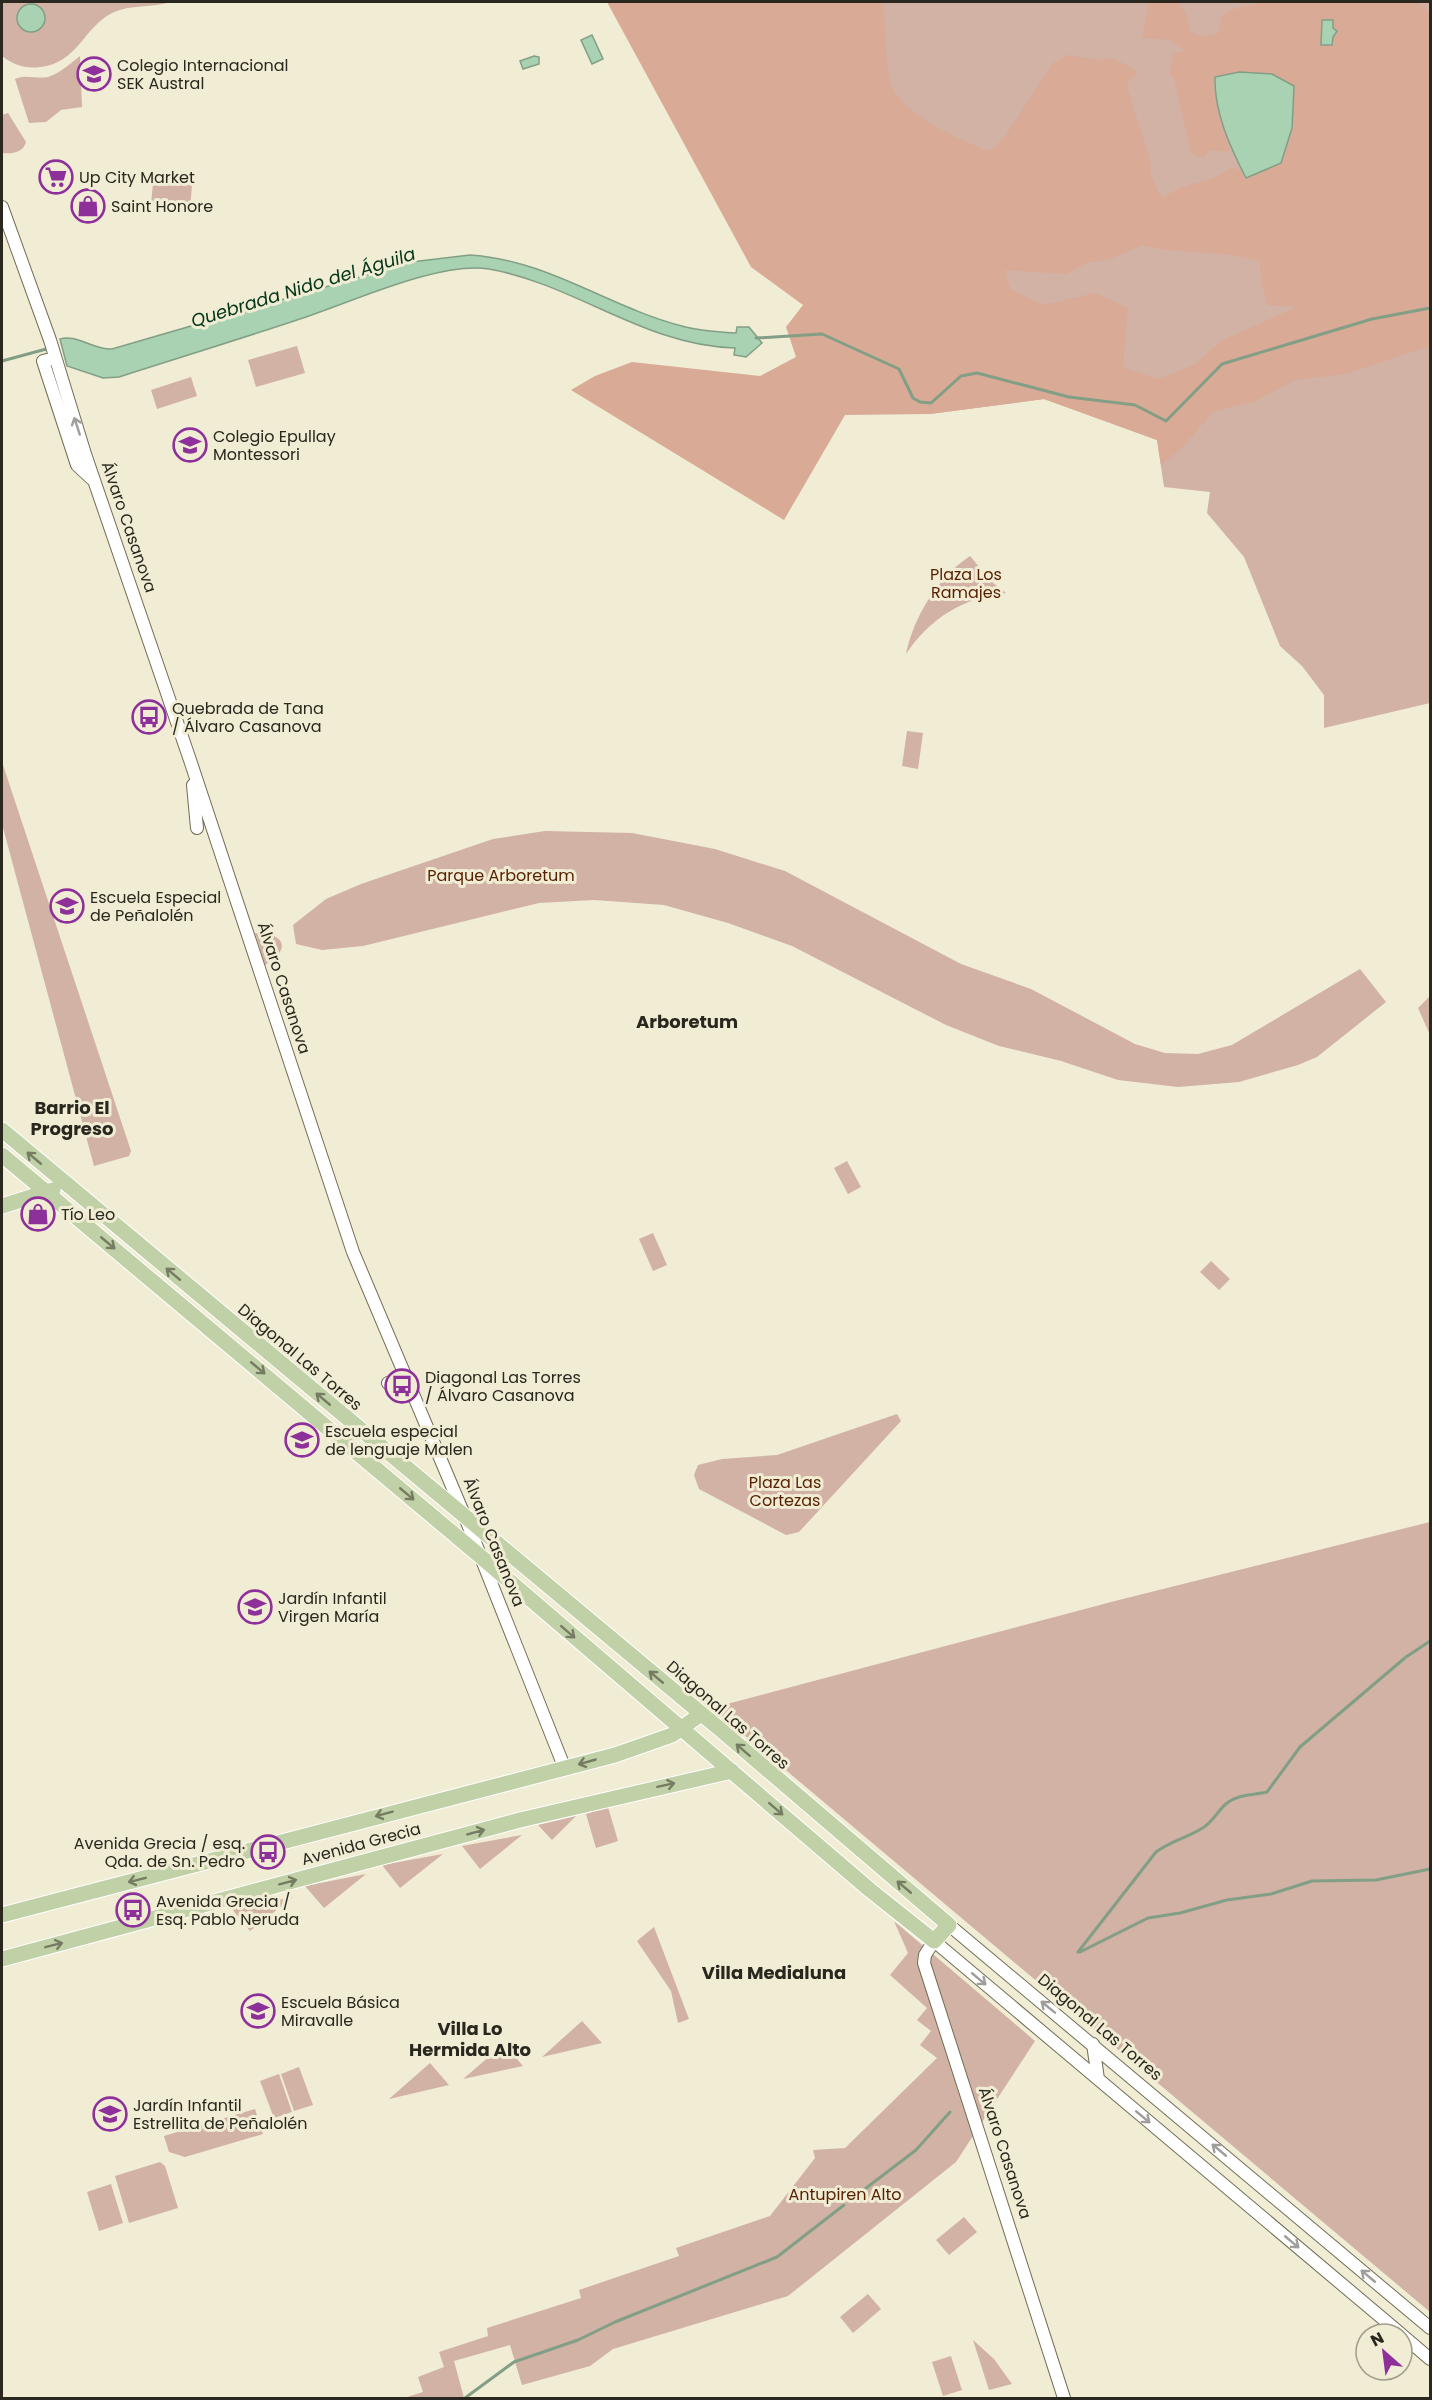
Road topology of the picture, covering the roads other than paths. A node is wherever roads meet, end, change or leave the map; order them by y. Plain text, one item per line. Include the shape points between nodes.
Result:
1 (2, 207) edge
2 (51, 353) junction
3 (95, 482) junction
4 (191, 763) junction
5 (197, 828) dead end
6 (2, 1130) edge
7 (2, 1155) edge
8 (67, 1185) junction
9 (47, 1192) junction
10 (2, 1206) edge
11 (405, 1377) junction
12 (388, 1383) dead end
13 (465, 1516) junction
14 (480, 1556) junction
15 (701, 1714) junction
16 (681, 1728) junction
17 (566, 1768) junction
18 (732, 1771) junction
19 (2, 1915) edge
20 (949, 1925) junction
21 (934, 1941) junction
22 (2, 1959) edge
23 (1093, 2044) junction
24 (1098, 2079) junction
25 (1386, 2322) edge
26 (1431, 2328) edge
27 (1414, 2345) edge
28 (1431, 2359) edge
29 (1064, 2398) edge

1 - 2 street, Álvaro Casanova
3 -> 2 street, Álvaro Casanova
2 - 3 street, Álvaro Casanova via 77,465
3 - 4 street, Álvaro Casanova
4 - 5 street
4 - 11 street, Álvaro Casanova via 353,1252
8 -> 6 main road, Diagonal Las Torres
7 - 9 main road
8 - 9 main road
13 -> 8 main road, Diagonal Las Torres
9 - 10 main road
9 -> 14 main road
11 - 12 street
11 - 13 street, Álvaro Casanova
13 - 14 street, Álvaro Casanova
15 -> 13 main road, Diagonal Las Torres
14 -> 16 main road
14 - 17 street, Álvaro Casanova
15 - 16 main road, Avenida Grecia
20 -> 15 main road, Diagonal Las Torres
16 -> 17 main road, Avenida Grecia via 664,1739
16 - 18 main road
17 -> 19 main road, Avenida Grecia
18 -> 21 main road
22 -> 18 main road, Avenida Grecia via 520,1820
20 - 21 main road, Álvaro Casanova
23 -> 20 street, Diagonal Las Torres
21 -> 24 street
21 - 29 street, Álvaro Casanova via 924,1963
23 - 24 street
26 -> 23 street, Diagonal Las Torres
24 -> 25 street
27 - 28 street

